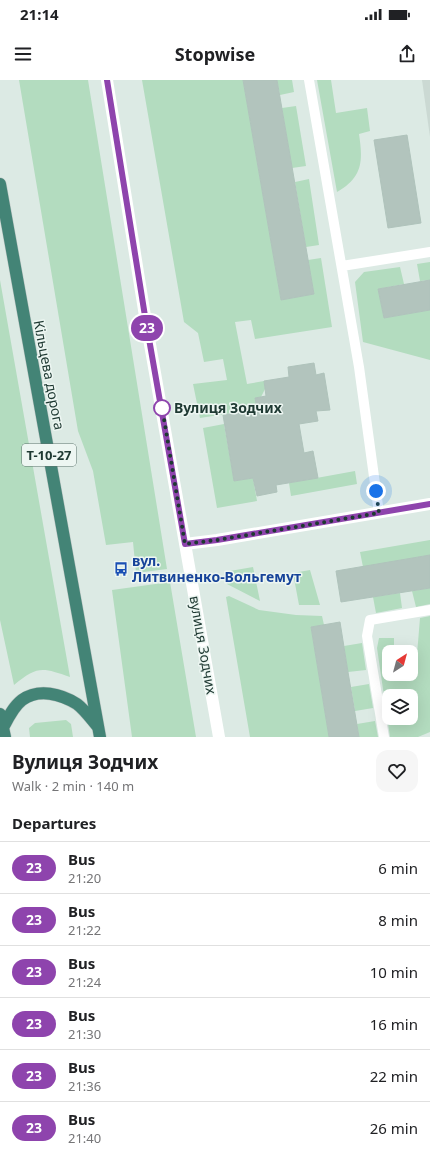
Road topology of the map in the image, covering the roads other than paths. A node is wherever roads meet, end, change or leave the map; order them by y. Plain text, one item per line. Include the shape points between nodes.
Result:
1 (106, 80) edge
2 (309, 80) edge
3 (0, 184) edge
4 (430, 252) edge
5 (342, 266) junction
6 (430, 504) edge
7 (379, 513) junction
8 (185, 544) junction
9 (430, 610) edge
10 (0, 714) edge
11 (4, 732) edge
12 (99, 732) edge
13 (219, 737) edge
14 (384, 737) edge

1 - 8 street, вулиця Зодчих
2 - 5 lane
3 - 12 highway, Кільцева дорога / Т-10-27
4 - 5 lane
5 - 7 lane
6 - 7 street
7 - 8 street
8 - 13 street, вулиця Зодчих
9 - 14 lane via 370,620 367,636
10 - 11 highway
11 - 12 highway via 11,712 22,700 37,693 57,694 78,705

